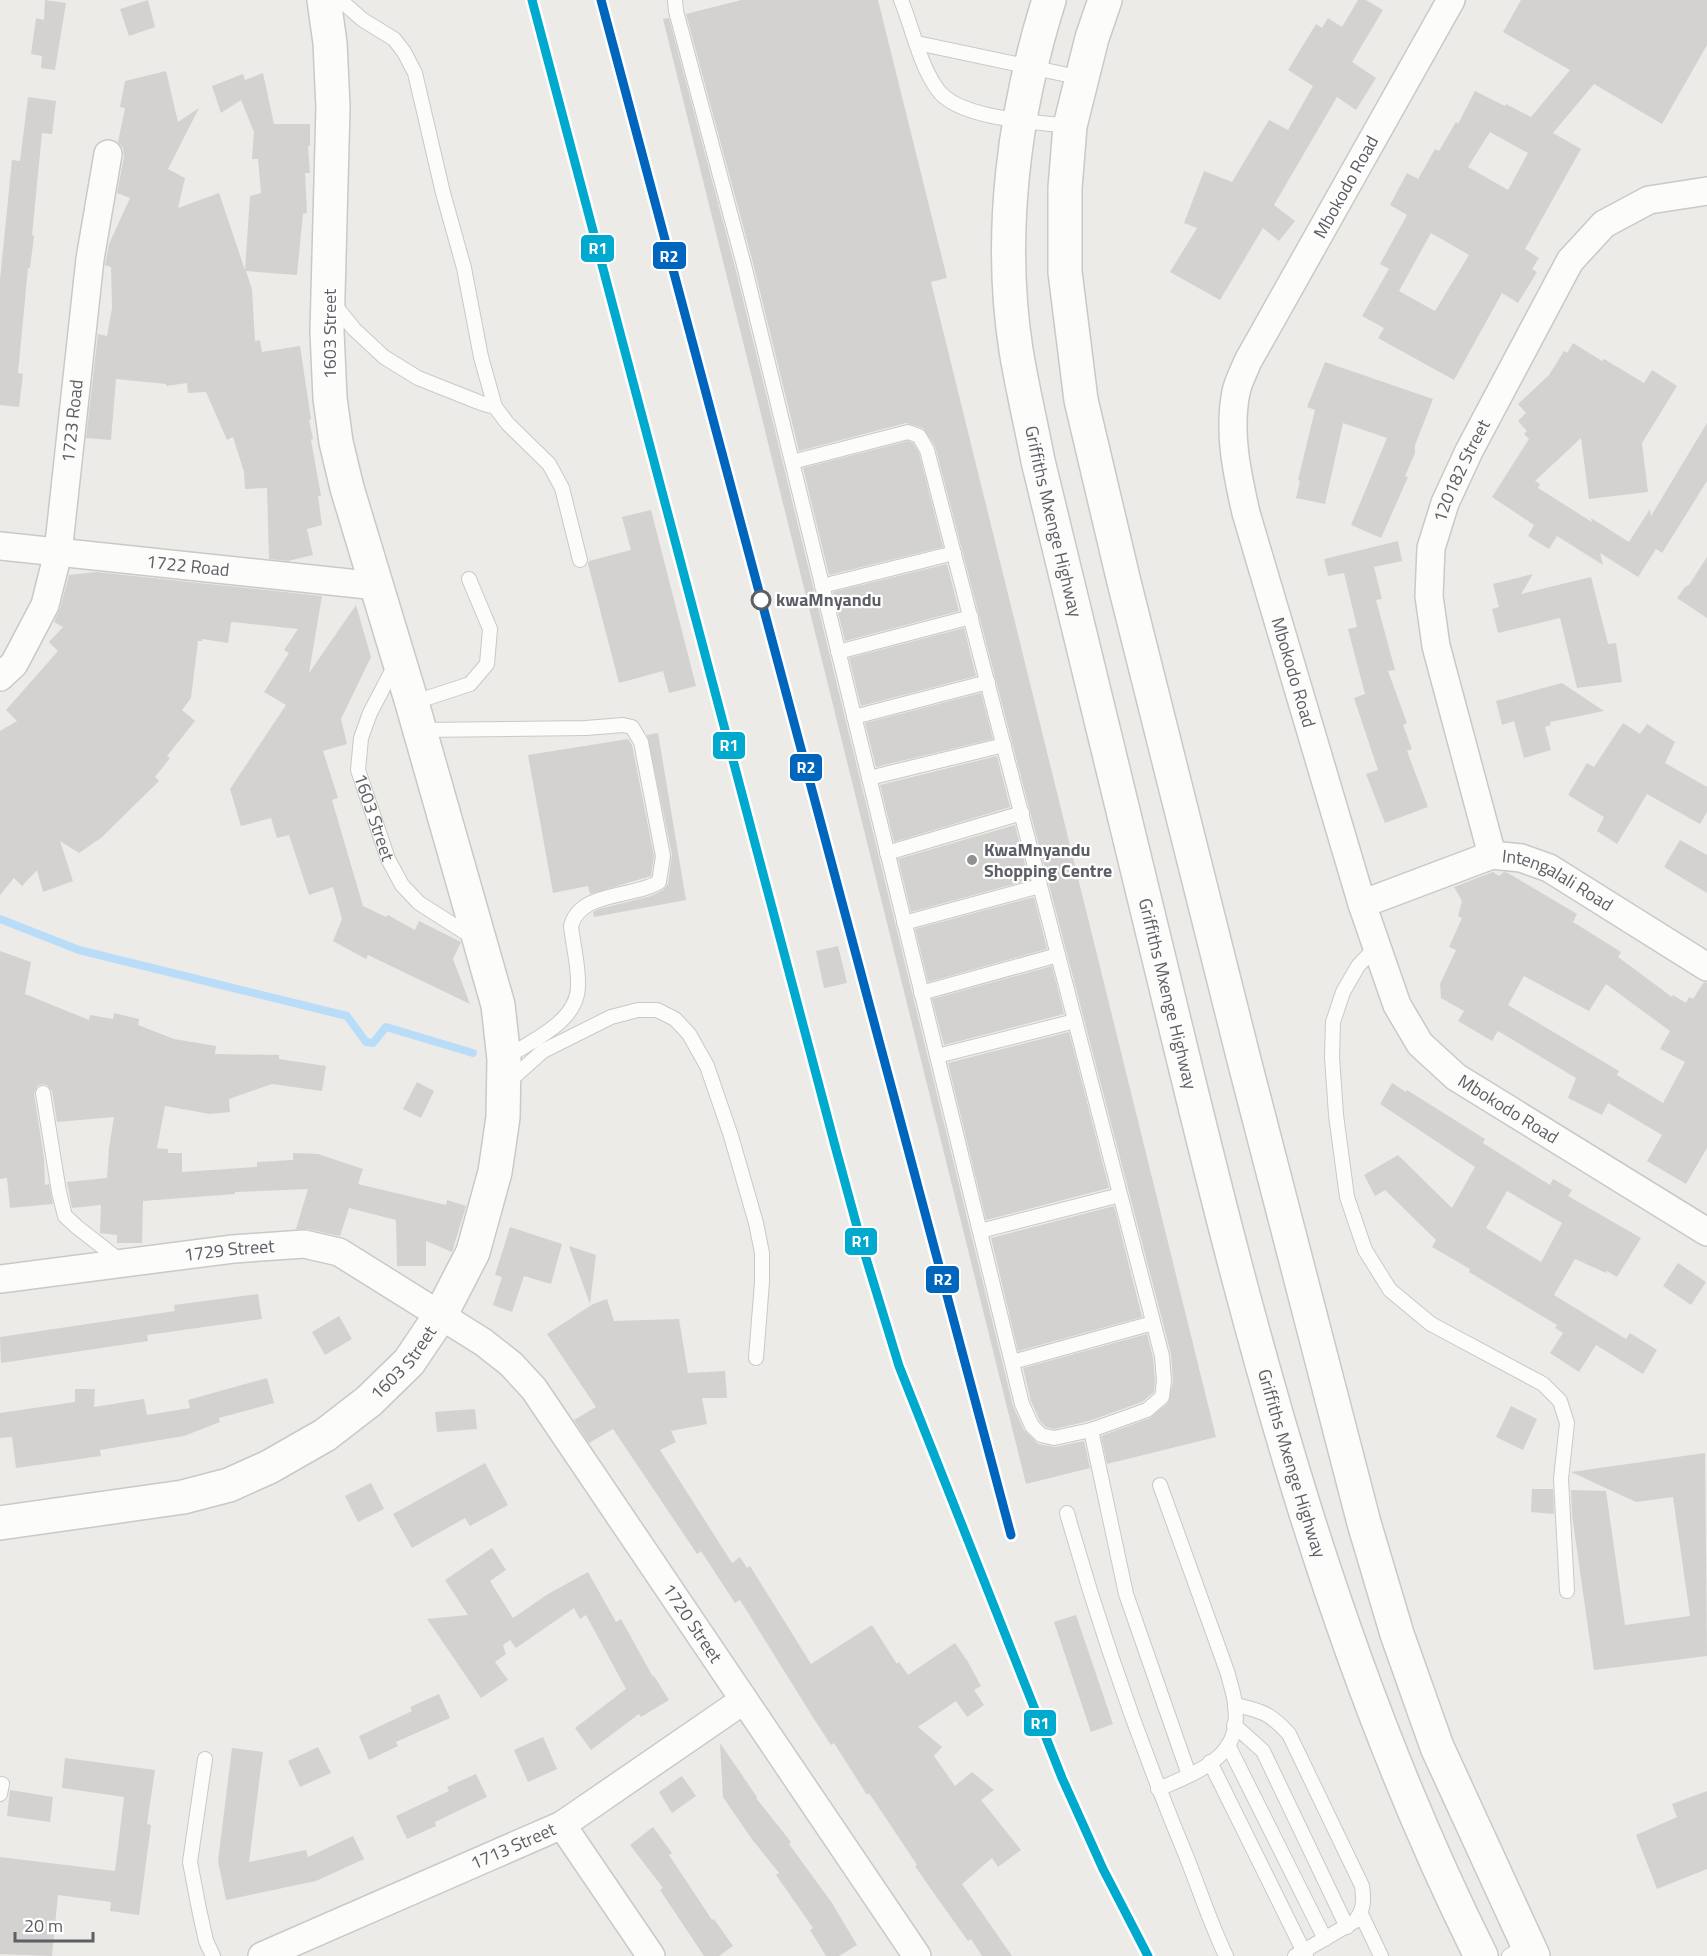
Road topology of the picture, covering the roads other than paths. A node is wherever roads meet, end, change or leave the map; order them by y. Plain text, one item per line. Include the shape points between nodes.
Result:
1 (324, 0) edge
2 (340, 0) edge
3 (675, 0) edge
4 (901, 0) edge
5 (1049, 0) edge
6 (1106, 0) edge
7 (1451, 0) edge
8 (917, 43) junction
9 (1031, 66) junction
10 (1082, 78) junction
11 (1020, 120) junction
12 (1070, 126) junction
13 (108, 154) dead end
14 (1707, 191) edge
15 (330, 299) junction
16 (495, 407) junction
17 (792, 462) junction
18 (0, 546) edge
19 (58, 553) junction
20 (954, 553) junction
21 (580, 560) dead end
22 (469, 579) dead end
23 (377, 586) junction
24 (822, 586) junction
25 (971, 617) junction
26 (838, 652) junction
27 (399, 658) junction
28 (0, 677) edge
29 (987, 682) junction
30 (416, 716) junction
31 (854, 717) junction
32 (1004, 745) junction
33 (869, 778) junction
34 (1022, 813) junction
35 (887, 853) junction
36 (1492, 855) junction
37 (1040, 886) junction
38 (1362, 904) junction
39 (904, 923) junction
40 (480, 941) junction
41 (1377, 946) junction
42 (1058, 955) junction
43 (1707, 967) edge
44 (921, 993) junction
45 (1075, 1021) junction
46 (937, 1056) junction
47 (504, 1073) junction
48 (43, 1093) dead end
49 (1120, 1195) junction
50 (980, 1231) junction
51 (1707, 1232) edge
52 (123, 1263) junction
53 (0, 1279) edge
54 (440, 1316) junction
55 (1153, 1323) junction
56 (756, 1358) dead end
57 (1012, 1362) junction
58 (1091, 1430) junction
59 (1160, 1485) dead end
60 (1067, 1513) dead end
61 (0, 1523) edge
62 (1567, 1591) dead end
63 (744, 1700) junction
64 (1236, 1705) junction
65 (1234, 1725) junction
66 (1228, 1745) junction
67 (205, 1759) dead end
68 (1210, 1762) junction
69 (1190, 1775) junction
70 (1158, 1789) junction
71 (562, 1825) junction
72 (1361, 1914) junction
73 (1347, 1927) junction
74 (1325, 1939) junction
75 (1523, 1952) edge
76 (1302, 1954) edge
77 (213, 1956) edge
78 (262, 1956) edge
79 (651, 1956) edge
80 (917, 1956) edge
81 (1226, 1956) edge
82 (1381, 1956) edge
83 (1481, 1956) edge

1 - 15 street, 1603 Street via 333,107
2 - 16 lane via 394,39 415,73
3 - 17 lane
4 - 8 lane
5 - 9 street, Griffiths Mxenge Highway
6 - 10 street
7 - 38 street, Mbokodo Road via 1248,361 1236,390 1236,469 1246,513
8 - 9 lane
8 - 11 lane via 939,92 959,106 979,113
9 - 10 lane
9 - 11 street, Griffiths Mxenge Highway
10 - 12 street
11 - 12 lane
11 - 83 street, Griffiths Mxenge Highway via 1009,259 1016,349 1041,473 1223,1225 1314,1543 1370,1704 1411,1807
12 - 75 street via 1065,272 1081,400 1124,582 1340,1435 1397,1634 1437,1747
13 - 19 street, 1723 Road via 90,259
14 - 36 street, 120182 Street via 1649,200 1604,224 1570,261 1445,502 1431,549 1429,596 1436,646
15 - 16 lane via 384,357 418,378
15 - 23 street, 1603 Street via 327,332 336,442
16 - 21 lane via 549,464 558,480
17 - 20 lane via 894,434 908,432 919,436 927,450
17 - 24 lane
18 - 19 street, 1722 Road
19 - 23 street, 1722 Road
19 - 28 street, 1723 Road via 45,605 14,664
20 - 24 lane
20 - 25 lane
22 - 30 lane via 490,629 487,664 470,684
23 - 27 street, 1603 Street
24 - 26 lane
25 - 26 lane
25 - 29 lane
26 - 31 lane
27 - 30 street, 1603 Street
27 - 40 lane, 1603 Street via 370,713 361,738 357,770 388,859 402,885 418,903
29 - 31 lane
29 - 32 lane
30 - 40 street, 1603 Street
30 - 47 lane via 586,728 623,725 632,727 641,742 663,856 659,882 591,903 573,918 578,997 573,1008
31 - 33 lane
32 - 33 lane
32 - 34 lane
33 - 35 lane
34 - 35 lane
34 - 37 lane
35 - 39 lane
36 - 38 street, Intengalali Road
36 - 43 street, Intengalali Road via 1521,858 1549,868
37 - 39 lane
37 - 42 lane
38 - 41 street, Mbokodo Road
39 - 44 lane
40 - 47 street, 1603 Street via 498,1005
41 - 51 street, Mbokodo Road via 1397,1005 1420,1044 1456,1077
41 - 62 lane via 1358,966 1343,992 1334,1022 1336,1115 1347,1197 1365,1250 1390,1290 1431,1324 1543,1384 1560,1401 1567,1423 1561,1479
42 - 44 lane
42 - 45 lane
44 - 46 lane
45 - 46 lane
45 - 49 lane
46 - 50 lane
47 - 54 street, 1603 Street via 503,1117 492,1183 473,1252
47 - 56 lane via 611,1017 638,1010 657,1010 675,1019 689,1034 707,1066 756,1223 762,1253
48 - 52 lane via 65,1216
49 - 50 lane
49 - 55 lane
50 - 57 lane
52 - 53 street, 1729 Street
52 - 54 street, 1729 Street via 304,1244 339,1252
54 - 61 street, 1603 Street via 409,1362 369,1401 325,1435 270,1467 230,1485 183,1497
54 - 63 street, 1720 Street via 483,1342 534,1389
55 - 57 lane
55 - 58 lane via 1162,1356 1162,1397 1147,1410
57 - 58 lane via 1022,1404 1041,1435 1054,1438
58 - 69 lane via 1126,1594
59 - 64 lane
60 - 70 lane via 1090,1593
63 - 71 street, 1713 Street
63 - 80 street, 1720 Street
64 - 65 lane
64 - 72 lane via 1275,1718 1289,1734 1362,1886
65 - 66 lane
65 - 73 lane via 1263,1751
66 - 68 lane
66 - 74 lane
67 - 77 lane via 190,1862
68 - 69 lane
68 - 76 lane
69 - 70 lane
70 - 81 lane
71 - 78 street, 1713 Street
71 - 79 street
72 - 73 lane
72 - 82 lane
73 - 74 lane
74 - 76 lane

